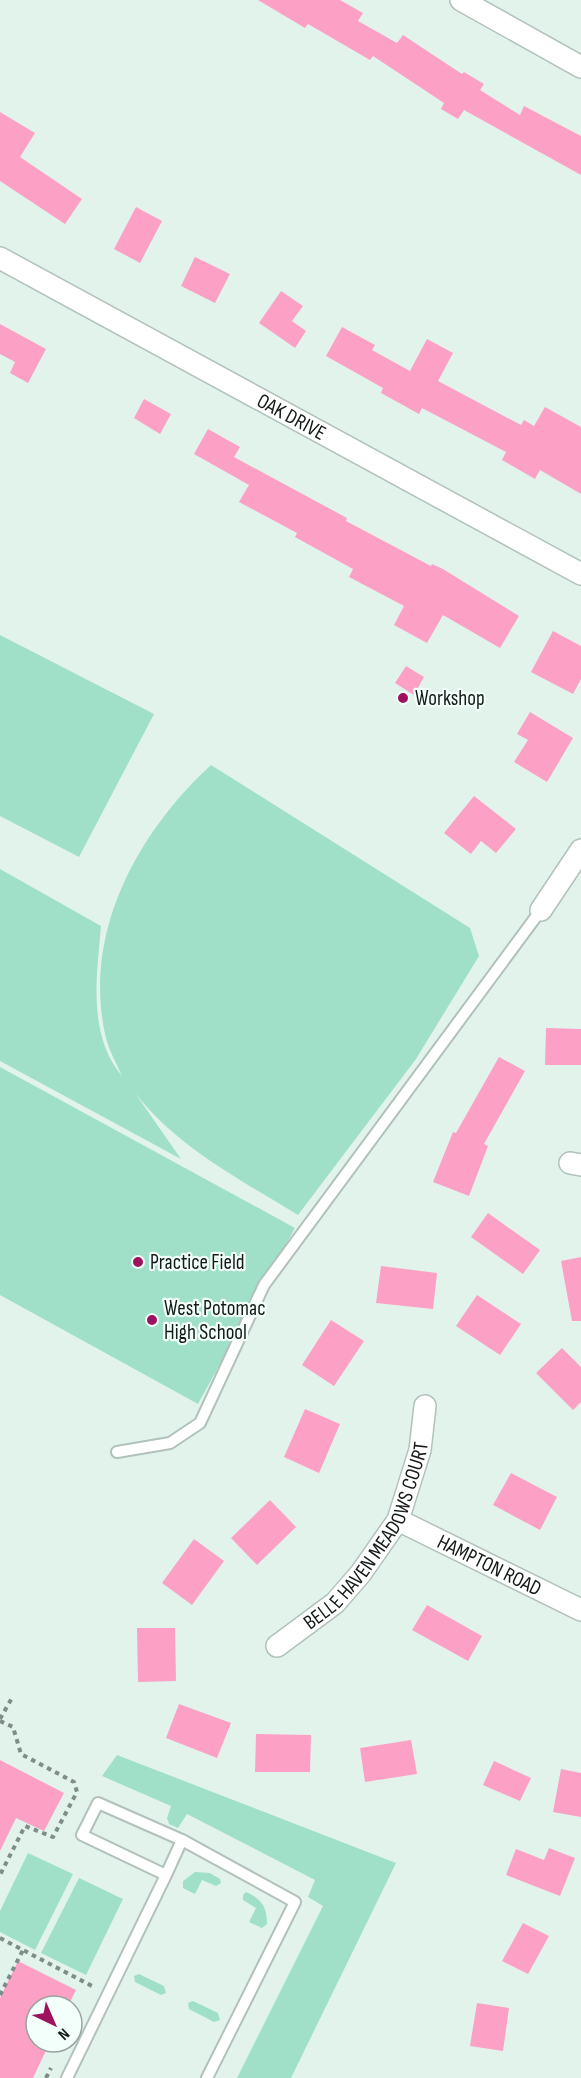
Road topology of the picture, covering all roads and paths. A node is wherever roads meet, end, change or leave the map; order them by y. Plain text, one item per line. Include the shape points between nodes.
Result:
1 (461, 0) edge
2 (581, 67) edge
3 (0, 258) edge
4 (581, 574) edge
5 (581, 850) edge
6 (541, 910) joint
7 (425, 1406) dead end
8 (117, 1452) dead end
9 (398, 1520) junction
10 (581, 1610) edge
11 (277, 1646) dead end
12 (12, 1696) dead end
13 (0, 1720) edge
14 (182, 1840) junction
15 (0, 1875) edge
16 (166, 1875) junction
17 (0, 1938) edge
18 (23, 1950) junction
19 (0, 1995) edge
20 (87, 1996) dead end
21 (67, 2078) edge
22 (207, 2078) edge

1 - 2 street
3 - 4 street, OAK DRIVE
5 - 6 street
6 - 8 lane via 264,1285 200,1422 170,1443
7 - 9 street, BELLE HAVEN MEADOWS COURT via 420,1450
9 - 10 street, HAMPTON ROAD
9 - 11 street, BELLE HAVEN MEADOWS COURT via 335,1603
12 - 13 path
13 - 15 path via 13,1727 21,1754 74,1782 77,1791 53,1837 25,1826
14 - 16 lane
14 - 16 lane via 98,1803 82,1835
14 - 22 lane via 295,1902
16 - 21 lane
17 - 18 path
18 - 19 path
18 - 20 path via 92,1986

